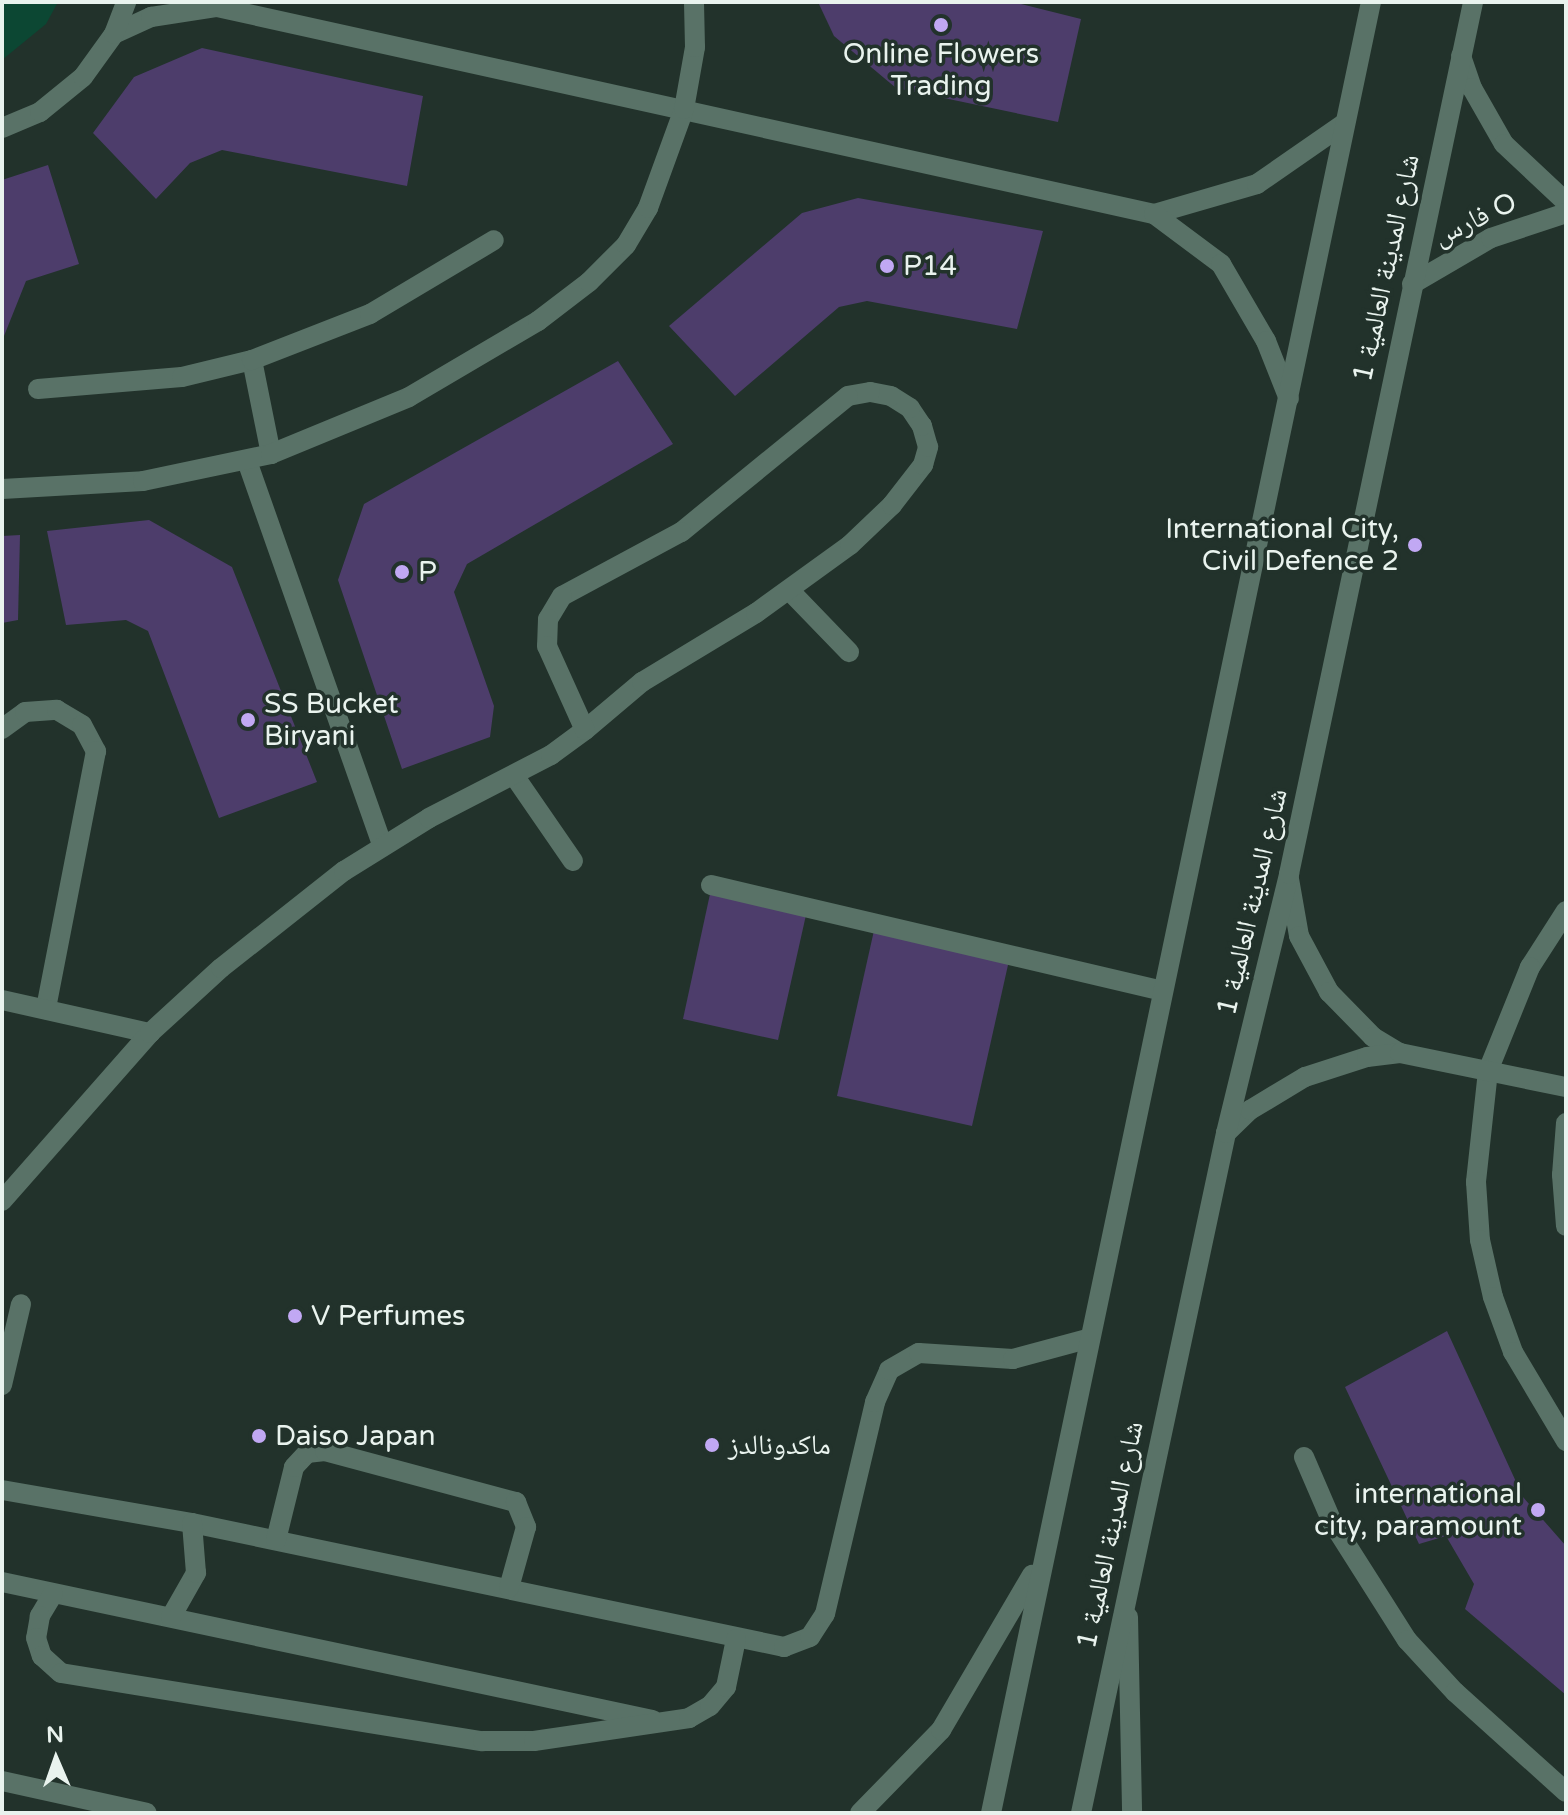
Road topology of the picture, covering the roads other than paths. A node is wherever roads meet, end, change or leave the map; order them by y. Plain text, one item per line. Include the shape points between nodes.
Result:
1 (126, 2) edge
2 (694, 2) edge
3 (1371, 2) edge
4 (1473, 2) edge
5 (213, 4) edge
6 (114, 34) junction
7 (1461, 56) junction
8 (684, 109) junction
9 (1345, 123) junction
10 (2, 128) edge
11 (1566, 202) edge
12 (1566, 213) edge
13 (1154, 214) junction
14 (494, 240) dead end
15 (1412, 284) junction
16 (252, 360) junction
17 (38, 389) dead end
18 (1289, 399) junction
19 (271, 454) junction
20 (247, 461) junction
21 (2, 489) edge
22 (790, 591) junction
23 (849, 652) dead end
24 (2, 729) edge
25 (585, 730) junction
26 (515, 777) junction
27 (382, 845) junction
28 (573, 861) dead end
29 (1289, 874) junction
30 (711, 885) dead end
31 (1566, 911) edge
32 (1162, 991) junction
33 (2, 1000) edge
34 (46, 1009) junction
35 (150, 1033) junction
36 (1400, 1053) junction
37 (1488, 1071) junction
38 (1566, 1087) edge
39 (1566, 1123) edge
40 (1226, 1133) junction
41 (2, 1201) edge
42 (1566, 1226) edge
43 (21, 1304) dead end
44 (1087, 1339) junction
45 (2, 1385) edge
46 (1566, 1441) edge
47 (1304, 1457) dead end
48 (2, 1490) edge
49 (192, 1523) junction
50 (276, 1540) junction
51 (1040, 1561) junction
52 (2, 1582) edge
53 (1128, 1585) junction
54 (509, 1588) junction
55 (53, 1594) junction
56 (171, 1617) junction
57 (736, 1639) junction
58 (664, 1723) junction
59 (2, 1781) edge
60 (1566, 1792) edge
61 (147, 1813) edge
62 (860, 1813) edge
63 (991, 1813) edge
64 (1081, 1813) edge
65 (1132, 1813) edge

1 - 6 street
2 - 8 street via 695,47
3 - 9 street
4 - 7 street, شارع المدينة العالمية 1
5 - 6 street via 151,17
5 - 8 street
6 - 10 street via 83,77 40,112
7 - 11 street, فارس O via 1472,88 1504,144
7 - 15 street, شارع المدينة العالمية 1
8 - 13 street
8 - 19 street via 648,208 626,245 589,282 475,361 382,409
9 - 13 street via 1257,184
9 - 18 street
12 - 15 street, فارس O via 1491,238
13 - 18 street via 1221,264 1266,341
14 - 16 street via 370,314
15 - 29 street, شارع المدينة العالمية 1
16 - 17 street via 182,377
16 - 19 street
18 - 32 street
19 - 20 street
20 - 21 street via 90,487
20 - 27 street
22 - 23 street
22 - 25 street via 642,682
22 - 25 street via 892,505 923,465 928,447 922,426 910,408 891,396 870,392 839,402 692,524 562,596 548,619 547,646
24 - 34 street via 25,712 57,710 82,725 96,751
25 - 26 street
26 - 27 street
26 - 28 street
27 - 35 street via 221,968
29 - 36 street via 1299,936 1320,978 1349,1016
29 - 40 street, شارع المدينة العالمية 1
30 - 32 street
31 - 37 street via 1530,967
32 - 44 street
33 - 34 street
34 - 35 street
35 - 41 street
36 - 37 street
36 - 40 street via 1367,1057 1305,1077 1250,1110
37 - 38 street
37 - 46 street via 1476,1182 1480,1240 1513,1352
39 - 42 street
40 - 53 street, شارع المدينة العالمية 1
43 - 45 street
44 - 51 street
44 - 57 street via 1013,1359 919,1353 889,1370 875,1402 819,1627 810,1637 784,1647
47 - 60 street via 1359,1571 1407,1640 1455,1692
48 - 49 street
49 - 50 street
49 - 56 street via 196,1573
50 - 54 street
50 - 54 street via 294,1467 307,1453 325,1451 516,1502 526,1527
51 - 62 street via 941,1730
51 - 63 street
52 - 55 street
53 - 64 street, شارع المدينة العالمية 1
53 - 65 street
54 - 57 street
55 - 56 street
55 - 58 street via 40,1616 38,1648 51,1666 73,1676 483,1741 534,1741
56 - 58 street
57 - 58 street via 726,1687 700,1712
59 - 61 street

